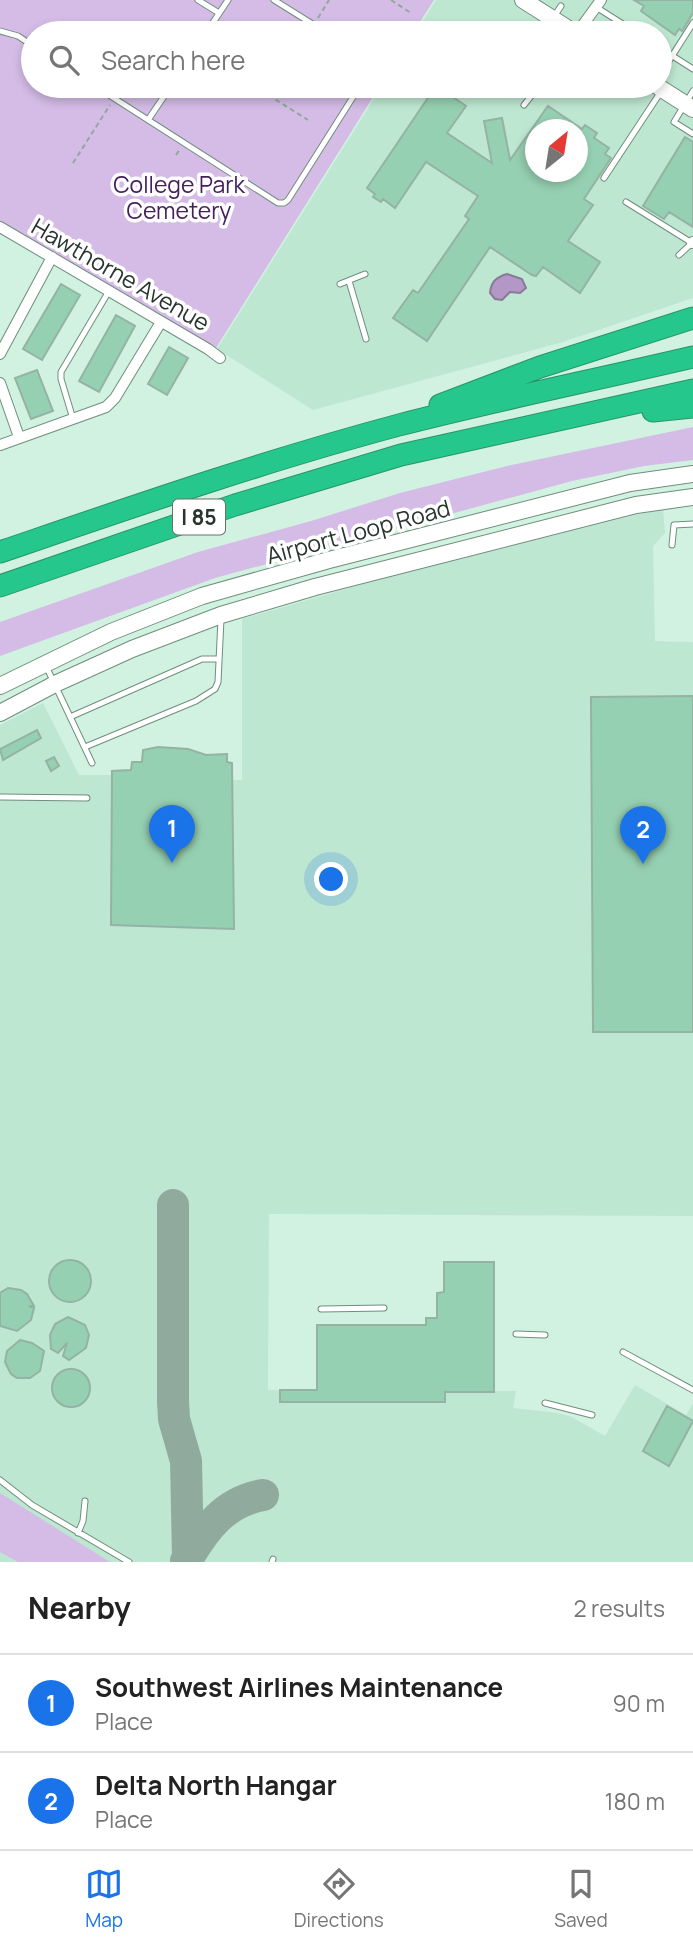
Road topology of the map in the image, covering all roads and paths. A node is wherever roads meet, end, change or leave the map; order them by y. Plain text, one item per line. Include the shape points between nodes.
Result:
1 (198, 0) edge
2 (228, 0) edge
3 (274, 0) edge
4 (329, 0) edge
5 (391, 0) edge
6 (523, 0) edge
7 (598, 4) edge
8 (219, 13) junction
9 (411, 13) dead end
10 (214, 21) edge
11 (307, 21) edge
12 (316, 21) edge
13 (565, 21) edge
14 (585, 21) edge
15 (620, 21) edge
16 (693, 23) edge
17 (0, 31) edge
18 (21, 38) edge
19 (672, 56) joint
20 (693, 69) edge
21 (672, 91) edge
22 (115, 98) joint
23 (163, 98) edge
24 (273, 98) edge
25 (352, 98) edge
26 (529, 98) edge
27 (652, 98) edge
28 (690, 101) edge
29 (524, 105) dead end
30 (148, 120) junction
31 (308, 120) dead end
32 (693, 134) edge
33 (178, 151) dead end
34 (176, 155) dead end
35 (73, 163) dead end
36 (604, 178) dead end
37 (626, 202) dead end
38 (0, 227) edge
39 (693, 243) edge
40 (679, 255) dead end
41 (52, 257) junction
42 (365, 274) dead end
43 (349, 281) junction
44 (340, 284) dead end
45 (109, 291) junction
46 (693, 318) edge
47 (161, 322) junction
48 (366, 339) dead end
49 (0, 354) edge
50 (693, 357) edge
51 (220, 358) dead end
52 (0, 383) edge
53 (693, 390) edge
54 (693, 407) edge
55 (73, 419) junction
56 (401, 425) junction
57 (19, 438) junction
58 (0, 445) edge
59 (401, 455) junction
60 (693, 474) edge
61 (693, 497) edge
62 (693, 524) edge
63 (672, 545) dead end
64 (0, 552) edge
65 (0, 586) edge
66 (221, 615) junction
67 (219, 659) junction
68 (44, 663) junction
69 (55, 684) junction
70 (0, 686) edge
71 (0, 713) edge
72 (71, 717) junction
73 (85, 747) junction
74 (92, 764) dead end
75 (0, 797) edge
76 (87, 798) dead end
77 (384, 1308) dead end
78 (321, 1309) dead end
79 (516, 1334) dead end
80 (545, 1335) dead end
81 (623, 1352) dead end
82 (693, 1390) edge
83 (545, 1403) dead end
84 (593, 1415) dead end
85 (0, 1480) edge
86 (85, 1500) dead end
87 (78, 1532) junction
88 (130, 1562) edge

1 - 8 lane
2 - 8 lane
3 - 11 lane
4 - 12 path
5 - 9 path
6 - 13 main road via 557,12
7 - 14 street
7 - 15 lane
8 - 10 lane
16 - 19 lane
17 - 18 lane
19 - 20 lane
21 - 28 main road
22 - 30 lane
22 - 35 path
23 - 30 lane
24 - 31 path
25 - 30 lane via 284,203
26 - 29 lane
27 - 36 lane
28 - 32 lane via 674,122
33 - 34 path
37 - 39 lane
38 - 41 street, Hawthorne Avenue
39 - 40 lane
41 - 45 street, Hawthorne Avenue
41 - 49 street
42 - 43 lane
43 - 44 lane
43 - 48 lane
45 - 47 street, Hawthorne Avenue
45 - 55 lane via 61,372
46 - 56 highway via 490,385
47 - 51 street, Hawthorne Avenue
47 - 55 street via 115,398 106,407
50 - 56 highway, I 85
52 - 57 street
53 - 59 highway, I 85
54 - 59 highway via 599,419 441,458
55 - 57 street
56 - 64 highway, I 85 via 187,488
57 - 58 street
59 - 65 highway, I 85 via 234,505
60 - 68 main road, Airport Loop Road via 630,483 202,596
61 - 66 main road, Airport Loop Road via 636,505
62 - 63 lane via 674,525
66 - 67 lane
66 - 69 main road, Airport Loop Road
67 - 72 lane via 202,659
67 - 73 lane via 218,682 208,695
68 - 69 lane
68 - 70 main road, Airport Loop Road
69 - 71 main road, Airport Loop Road
69 - 72 lane
72 - 73 lane
73 - 74 lane
75 - 76 lane
77 - 78 lane
79 - 80 lane
81 - 82 lane
83 - 84 lane
85 - 87 lane via 20,1498
86 - 87 lane
87 - 88 lane

